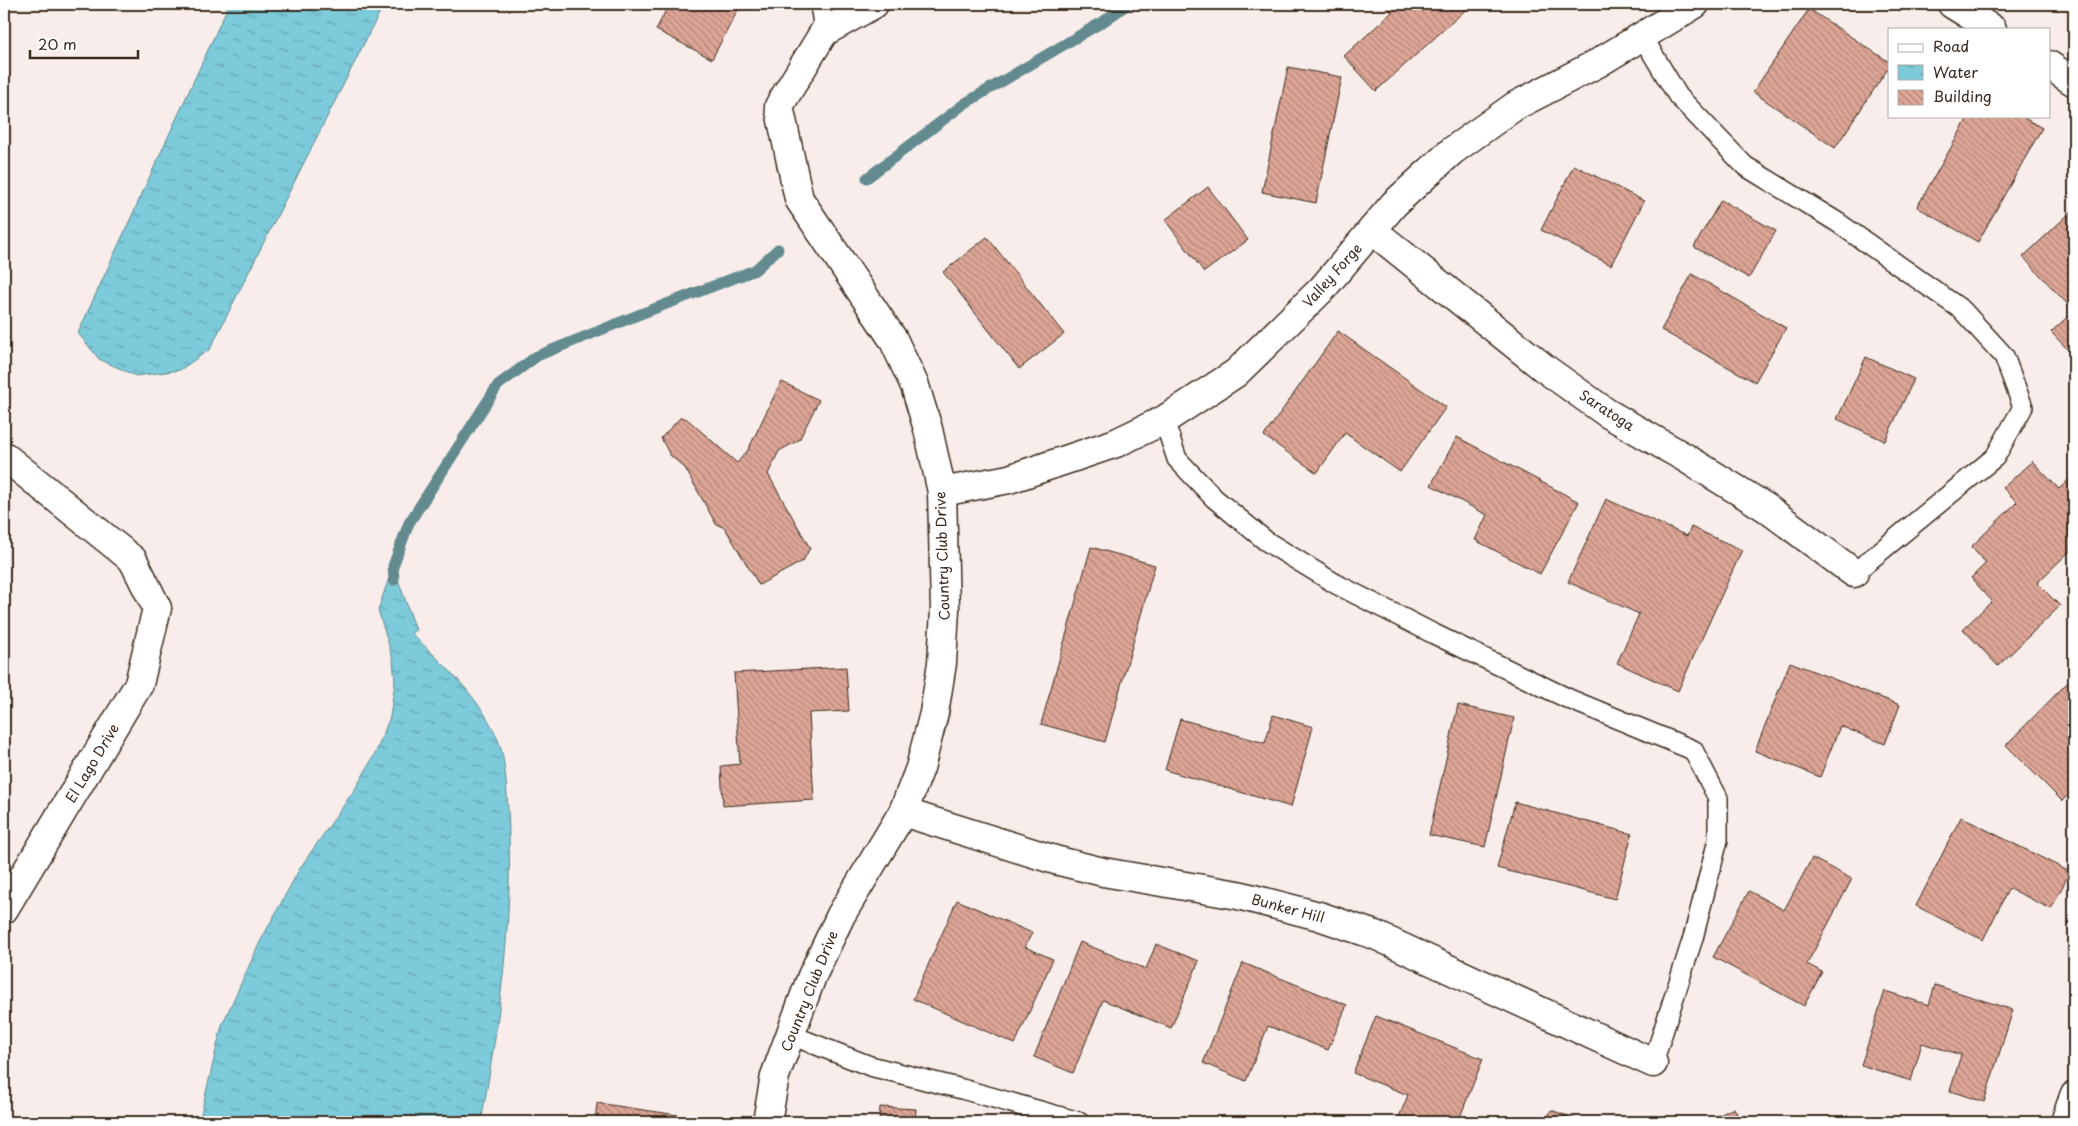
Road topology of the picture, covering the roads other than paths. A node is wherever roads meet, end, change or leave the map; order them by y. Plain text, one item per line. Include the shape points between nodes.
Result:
1 (820, 4) edge
2 (874, 4) edge
3 (1695, 4) edge
4 (1952, 4) edge
5 (1990, 28) edge
6 (824, 32) junction
7 (1642, 36) junction
8 (2050, 66) edge
9 (2074, 82) edge
10 (1372, 230) junction
11 (1164, 420) junction
12 (4, 456) edge
13 (942, 492) junction
14 (1854, 573) joint
15 (903, 812) junction
16 (4, 909) edge
17 (790, 1036) junction
18 (1653, 1063) joint
19 (2074, 1096) edge
20 (766, 1122) edge
21 (1079, 1122) edge
22 (2065, 1122) edge

1 - 6 lane
2 - 6 street, Country Club Drive
3 - 7 street, Valley Forge
4 - 5 street
6 - 13 street, Country Club Drive via 779,106 799,199 893,339 915,386
7 - 10 street, Valley Forge via 1515,106 1452,151 1394,204
7 - 14 lane via 1678,96 1744,166 1837,222 1962,310 2004,356 2023,408 1995,457
8 - 9 street
10 - 11 street, Valley Forge via 1322,289 1236,373
10 - 14 street, Saratoga via 1544,368 1607,413 1765,507
11 - 13 street, Valley Forge via 1116,443 1062,463 1009,479
11 - 18 lane via 1177,459 1214,498 1274,546 1336,584 1441,637 1569,699 1693,750 1718,798 1718,840 1693,938
12 - 16 street, El Lago Drive via 133,560 156,608 139,684
13 - 15 street, Country Club Drive via 945,609 942,663 920,768
15 - 17 street, Country Club Drive via 840,915 812,976
15 - 18 street, Bunker Hill via 1102,872 1238,895 1319,916 1375,936
17 - 20 street, Country Club Drive via 776,1076
17 - 21 lane via 870,1066
19 - 22 street

